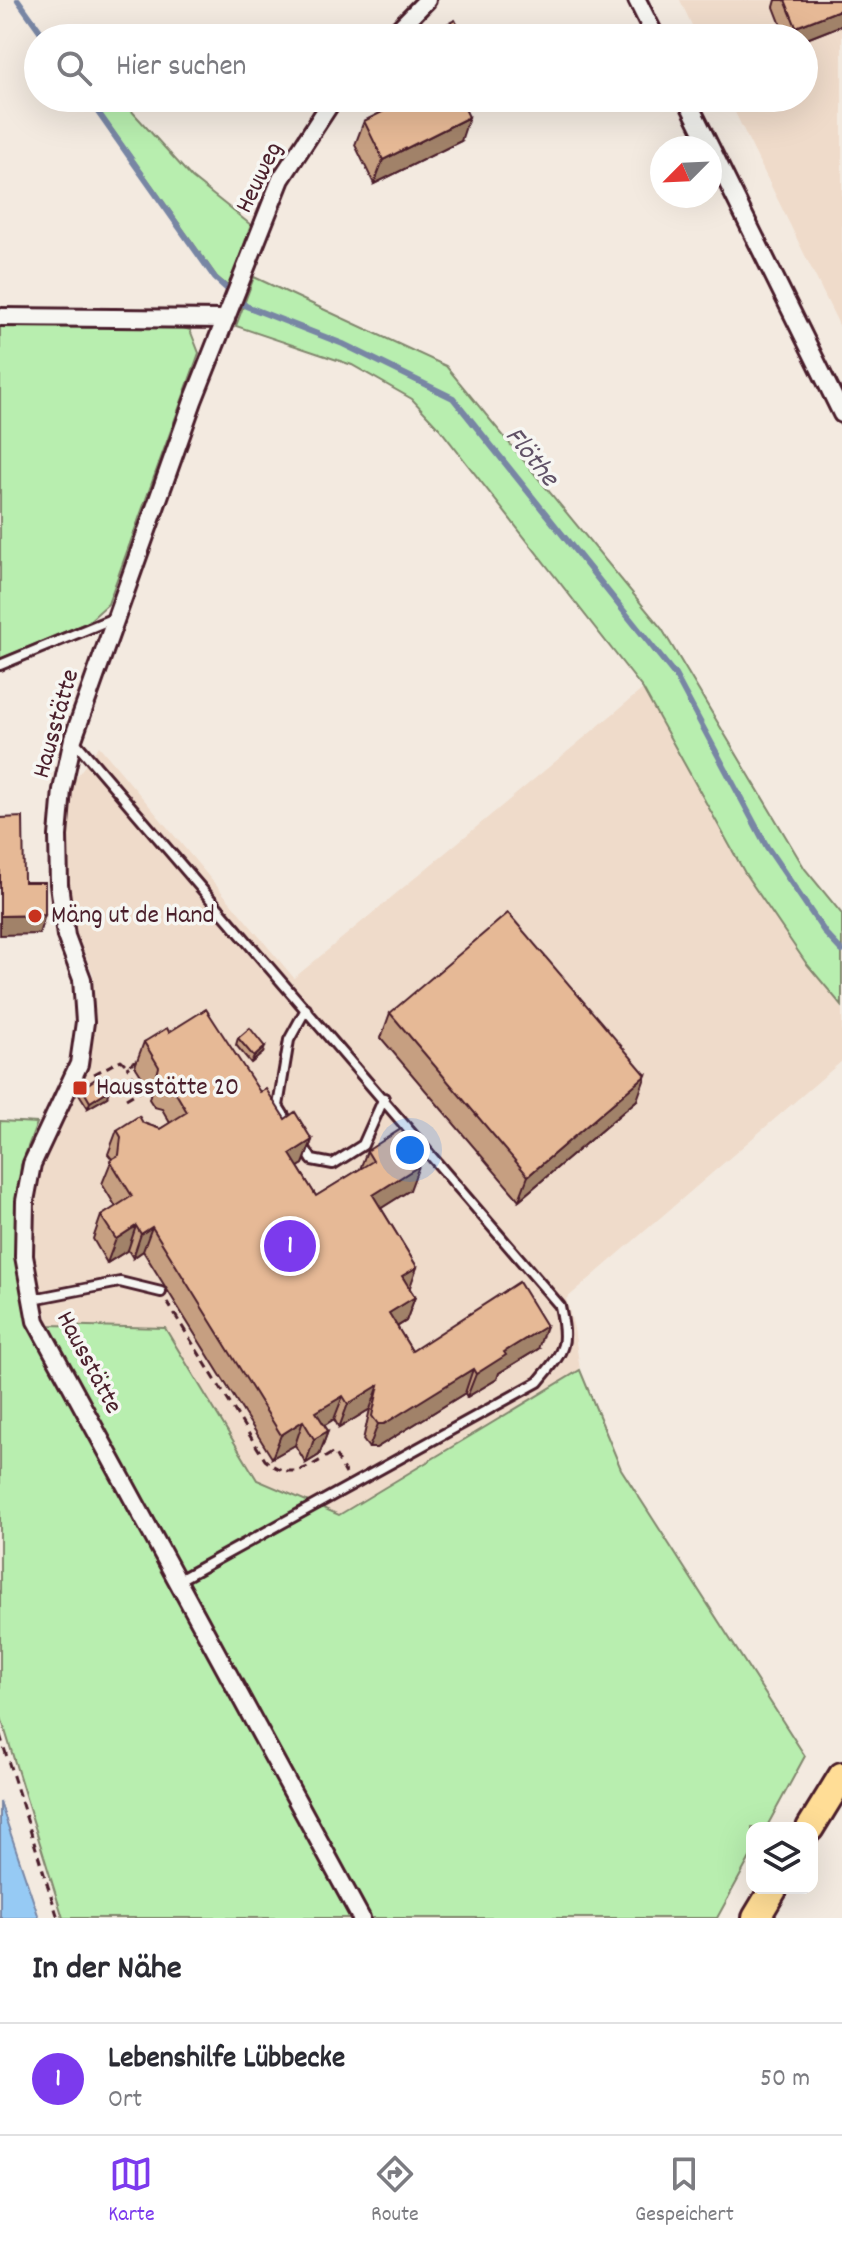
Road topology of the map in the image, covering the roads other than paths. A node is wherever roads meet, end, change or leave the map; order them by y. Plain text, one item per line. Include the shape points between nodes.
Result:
1 (427, 0) edge
2 (637, 0) edge
3 (404, 24) edge
4 (649, 24) edge
5 (325, 112) edge
6 (693, 112) edge
7 (239, 284) joint
8 (0, 317) edge
9 (226, 319) junction
10 (842, 414) edge
11 (114, 617) junction
12 (0, 665) edge
13 (73, 739) junction
14 (306, 1009) junction
15 (384, 1098) junction
16 (161, 1292) road end
17 (32, 1299) junction
18 (179, 1580) junction
19 (842, 1776) edge
20 (814, 1822) edge
21 (770, 1894) edge
22 (361, 1918) edge
23 (756, 1918) edge

1 - 3 street
2 - 4 street
5 - 7 street, Heuweg via 281,179
6 - 10 street
7 - 9 street, Hausstätte
8 - 9 street
9 - 11 street, Hausstätte
11 - 12 lane
11 - 13 street, Hausstätte
13 - 14 lane
13 - 17 street, Hausstätte via 62,790 59,884 66,936 82,979 85,1022 79,1064 32,1164 24,1256
14 - 15 lane
14 - 15 lane via 289,1040 278,1106 312,1160 333,1164 363,1145
15 - 18 lane via 560,1306 567,1336 560,1355 538,1382
16 - 17 lane via 120,1282
17 - 18 street, Hausstätte via 36,1321
18 - 22 street, Hausstätte
19 - 20 main road
21 - 23 main road

